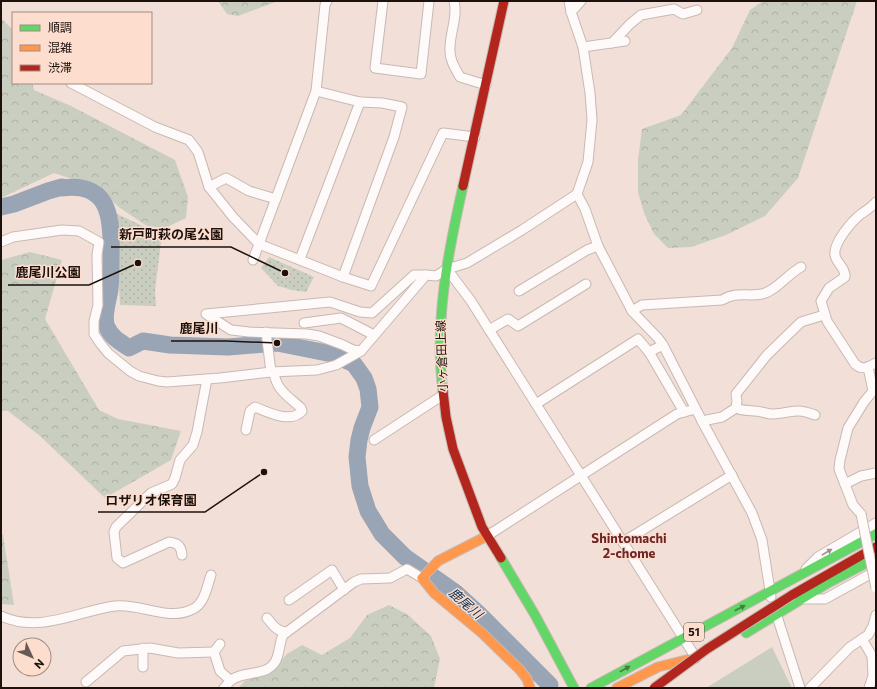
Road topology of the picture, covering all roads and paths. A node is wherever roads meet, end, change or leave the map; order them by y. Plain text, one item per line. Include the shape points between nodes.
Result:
1 (327, 1) edge
2 (383, 1) edge
3 (429, 1) edge
4 (454, 1) edge
5 (504, 1) edge
6 (569, 1) edge
7 (580, 1) edge
8 (697, 10) dead end
9 (571, 12) junction
10 (625, 41) dead end
11 (612, 43) junction
12 (583, 46) junction
13 (72, 84) edge
14 (486, 85) junction
15 (316, 91) junction
16 (360, 102) junction
17 (475, 137) junction
18 (209, 187) junction
19 (577, 194) junction
20 (276, 199) junction
21 (876, 202) edge
22 (1, 242) edge
23 (259, 244) junction
24 (598, 246) junction
25 (253, 260) dead end
26 (300, 260) junction
27 (801, 267) dead end
28 (447, 269) junction
29 (426, 275) junction
30 (343, 277) junction
31 (586, 284) dead end
32 (519, 292) dead end
33 (632, 311) junction
34 (824, 315) junction
35 (304, 323) dead end
36 (489, 330) junction
37 (266, 332) junction
38 (374, 335) junction
39 (662, 345) junction
40 (361, 351) junction
41 (649, 352) junction
42 (872, 365) edge
43 (273, 372) junction
44 (207, 379) junction
45 (443, 395) junction
46 (536, 404) junction
47 (736, 408) junction
48 (695, 409) junction
49 (684, 412) junction
50 (816, 415) dead end
51 (702, 421) junction
52 (246, 430) dead end
53 (374, 440) dead end
54 (876, 473) edge
55 (732, 475) junction
56 (582, 476) junction
57 (845, 484) junction
58 (876, 523) edge
59 (876, 534) edge
60 (487, 536) junction
61 (623, 542) junction
62 (876, 547) edge
63 (182, 554) dead end
64 (876, 558) edge
65 (876, 571) edge
66 (211, 575) dead end
67 (422, 578) junction
68 (799, 578) junction
69 (876, 588) edge
70 (344, 590) junction
71 (770, 593) junction
72 (803, 599) junction
73 (289, 600) dead end
74 (776, 615) junction
75 (876, 615) edge
76 (1, 616) edge
77 (267, 618) dead end
78 (286, 632) junction
79 (683, 638) junction
80 (862, 638) junction
81 (220, 644) dead end
82 (143, 648) junction
83 (214, 652) junction
84 (874, 655) edge
85 (696, 658) junction
86 (143, 667) dead end
87 (230, 680) junction
88 (86, 682) dead end
89 (224, 688) edge
90 (530, 688) edge
91 (574, 688) edge
92 (591, 688) edge
93 (617, 688) edge
94 (654, 688) edge
95 (800, 688) edge
96 (810, 688) edge
97 (869, 688) edge

1 - 15 street
2 - 3 street via 375,68 421,74
4 - 14 street via 456,10 450,48 452,62 460,77
5 - 14 main road, 小ヶ倉田上線
6 - 9 street
7 - 9 street
8 - 11 street via 683,14 674,9 641,15
9 - 12 street
10 - 11 street
11 - 12 street
12 - 19 street via 590,93 592,131 588,162
13 - 18 street via 155,127 189,140 198,152
14 - 17 main road, 小ヶ倉田上線
15 - 16 street
15 - 20 street
16 - 26 street
16 - 30 street via 402,107 394,137
17 - 28 main road, 小ヶ倉田上線 via 454,226
17 - 30 street via 443,133 371,286
18 - 20 street via 226,178 249,191
18 - 23 street
19 - 24 street
19 - 28 street via 467,263
20 - 23 street
21 - 34 street via 860,215 838,241 835,258 846,274 829,288 822,298
22 - 44 street via 13,237 62,230 79,231 99,242 98,305 94,334 100,344 139,376 158,382
23 - 25 street
23 - 26 street
24 - 32 street via 587,250
24 - 33 street
26 - 30 street
27 - 33 street via 763,294 730,295 722,300 642,305
28 - 29 street via 436,276
28 - 36 street
28 - 45 main road, 小ヶ倉田上線 via 440,346
29 - 37 street via 414,275 372,313 360,312 330,302 206,314 231,330
29 - 38 street
31 - 36 street via 518,326 508,319
33 - 39 street
34 - 42 street via 855,364 860,368
34 - 47 street via 801,322 767,355 736,394
35 - 38 street via 341,318
36 - 46 street
37 - 40 street via 294,332 319,336
37 - 43 street
38 - 40 street
39 - 41 street
39 - 48 street
40 - 43 street via 336,365 317,370
41 - 46 street via 638,339
41 - 49 street
42 - 57 street via 873,391 848,428 840,460 839,469
43 - 44 street
43 - 52 street via 278,386 302,411 294,417 272,414 255,407 250,411
44 - 63 street via 193,445 180,460 172,484 151,493 114,532 117,558 123,563 169,542 181,547
45 - 53 street
45 - 60 main road, 小ヶ倉田上線 via 453,448
46 - 56 street
47 - 50 street via 771,414 796,410
47 - 51 street via 722,417
48 - 49 street
48 - 51 street
49 - 56 street via 677,414
51 - 55 street
54 - 57 street via 861,476
55 - 61 street
55 - 71 street via 752,513 762,540
56 - 60 street
56 - 61 street
57 - 69 street, bridge via 861,514
68 -> 58 street via 818,557
59 - 68 main road, 51
60 - 67 main road via 438,561
60 - 91 main road, 小ヶ倉田上線 via 535,615
61 - 79 street
62 - 94 main road, 51, bridge via 792,595 707,649
64 - 72 main road, 51
65 - 72 street via 825,599
66 - 76 street via 202,600 195,608 177,614 132,606 114,606 57,621 25,623
67 - 70 street via 407,569 390,578 361,579
67 - 90 main road via 434,593 482,633 520,670
68 - 71 main road, 51
70 - 73 street via 332,570
70 - 78 street
71 - 74 street
79 -> 71 main road, 51
72 - 74 main road, 51
74 - 85 main road, 51 via 730,643
74 - 95 street
75 - 80 street via 868,635
77 - 78 street via 273,627
78 - 87 street via 280,643 277,660 271,667
79 - 85 street
92 -> 79 main road, 51
80 - 84 street
80 - 96 street via 850,646
81 - 83 street
82 - 83 street via 178,653
82 - 86 street
82 - 88 street via 123,650
83 - 87 street via 220,671
84 - 97 street via 873,676
85 - 93 main road, 51 via 658,667
87 - 89 street

